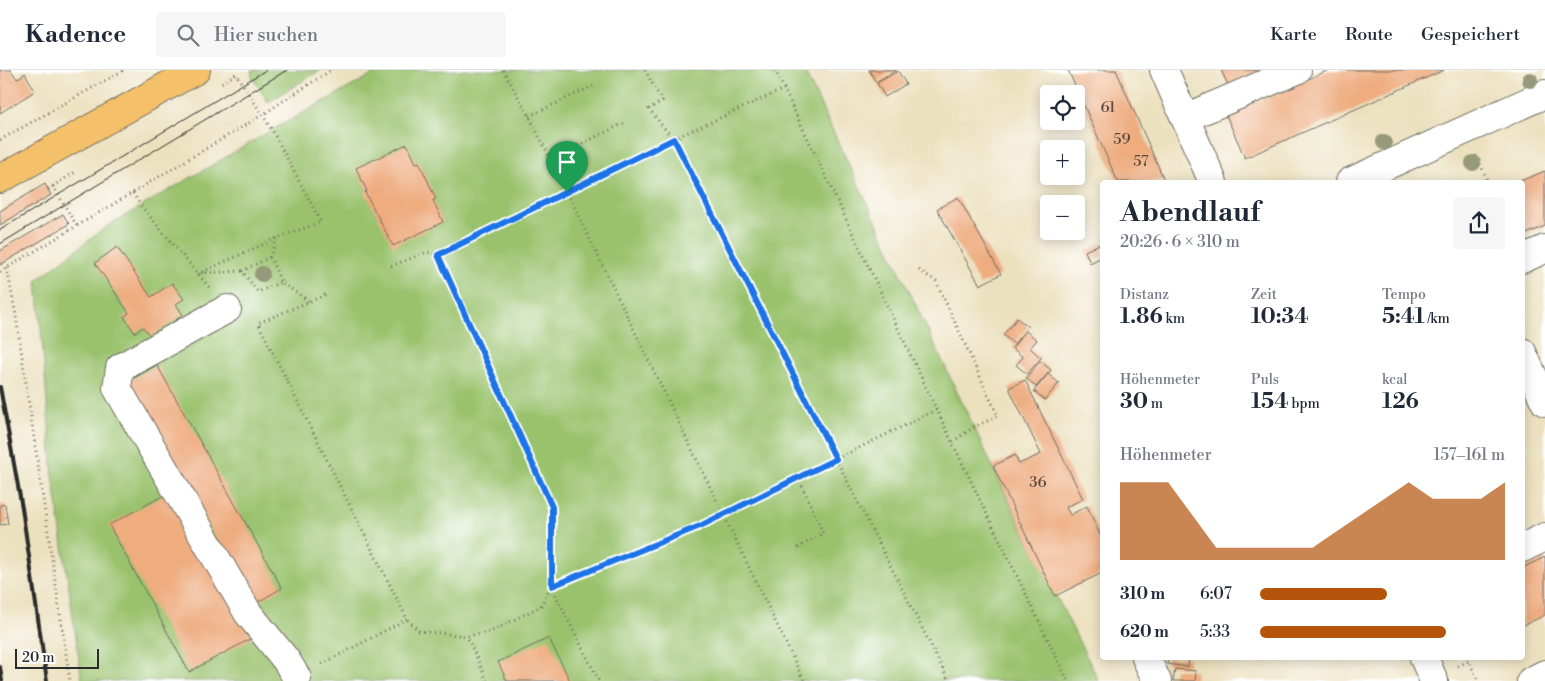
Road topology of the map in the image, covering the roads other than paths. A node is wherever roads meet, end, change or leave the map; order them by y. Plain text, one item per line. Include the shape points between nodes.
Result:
1 (1164, 70) edge
2 (1297, 70) edge
3 (183, 73) edge
4 (1545, 94) edge
5 (1185, 118) junction
6 (0, 179) edge
7 (1212, 180) edge
8 (1354, 180) edge
9 (1545, 249) edge
10 (1525, 259) edge
11 (226, 310) road end
12 (1525, 359) edge
13 (1545, 402) edge
14 (1545, 537) edge
15 (1525, 547) edge
16 (1147, 660) edge
17 (1425, 660) edge
18 (1545, 674) edge
19 (297, 678) road end
20 (1157, 681) edge
21 (1434, 681) edge
22 (1531, 681) edge

1 - 5 street
2 - 5 street
3 - 6 main road
4 - 8 street
5 - 7 street
9 - 10 street
11 - 19 street via 120,368 117,388 248,613
12 - 13 street
14 - 15 street
16 - 20 street
17 - 21 street
18 - 22 street

